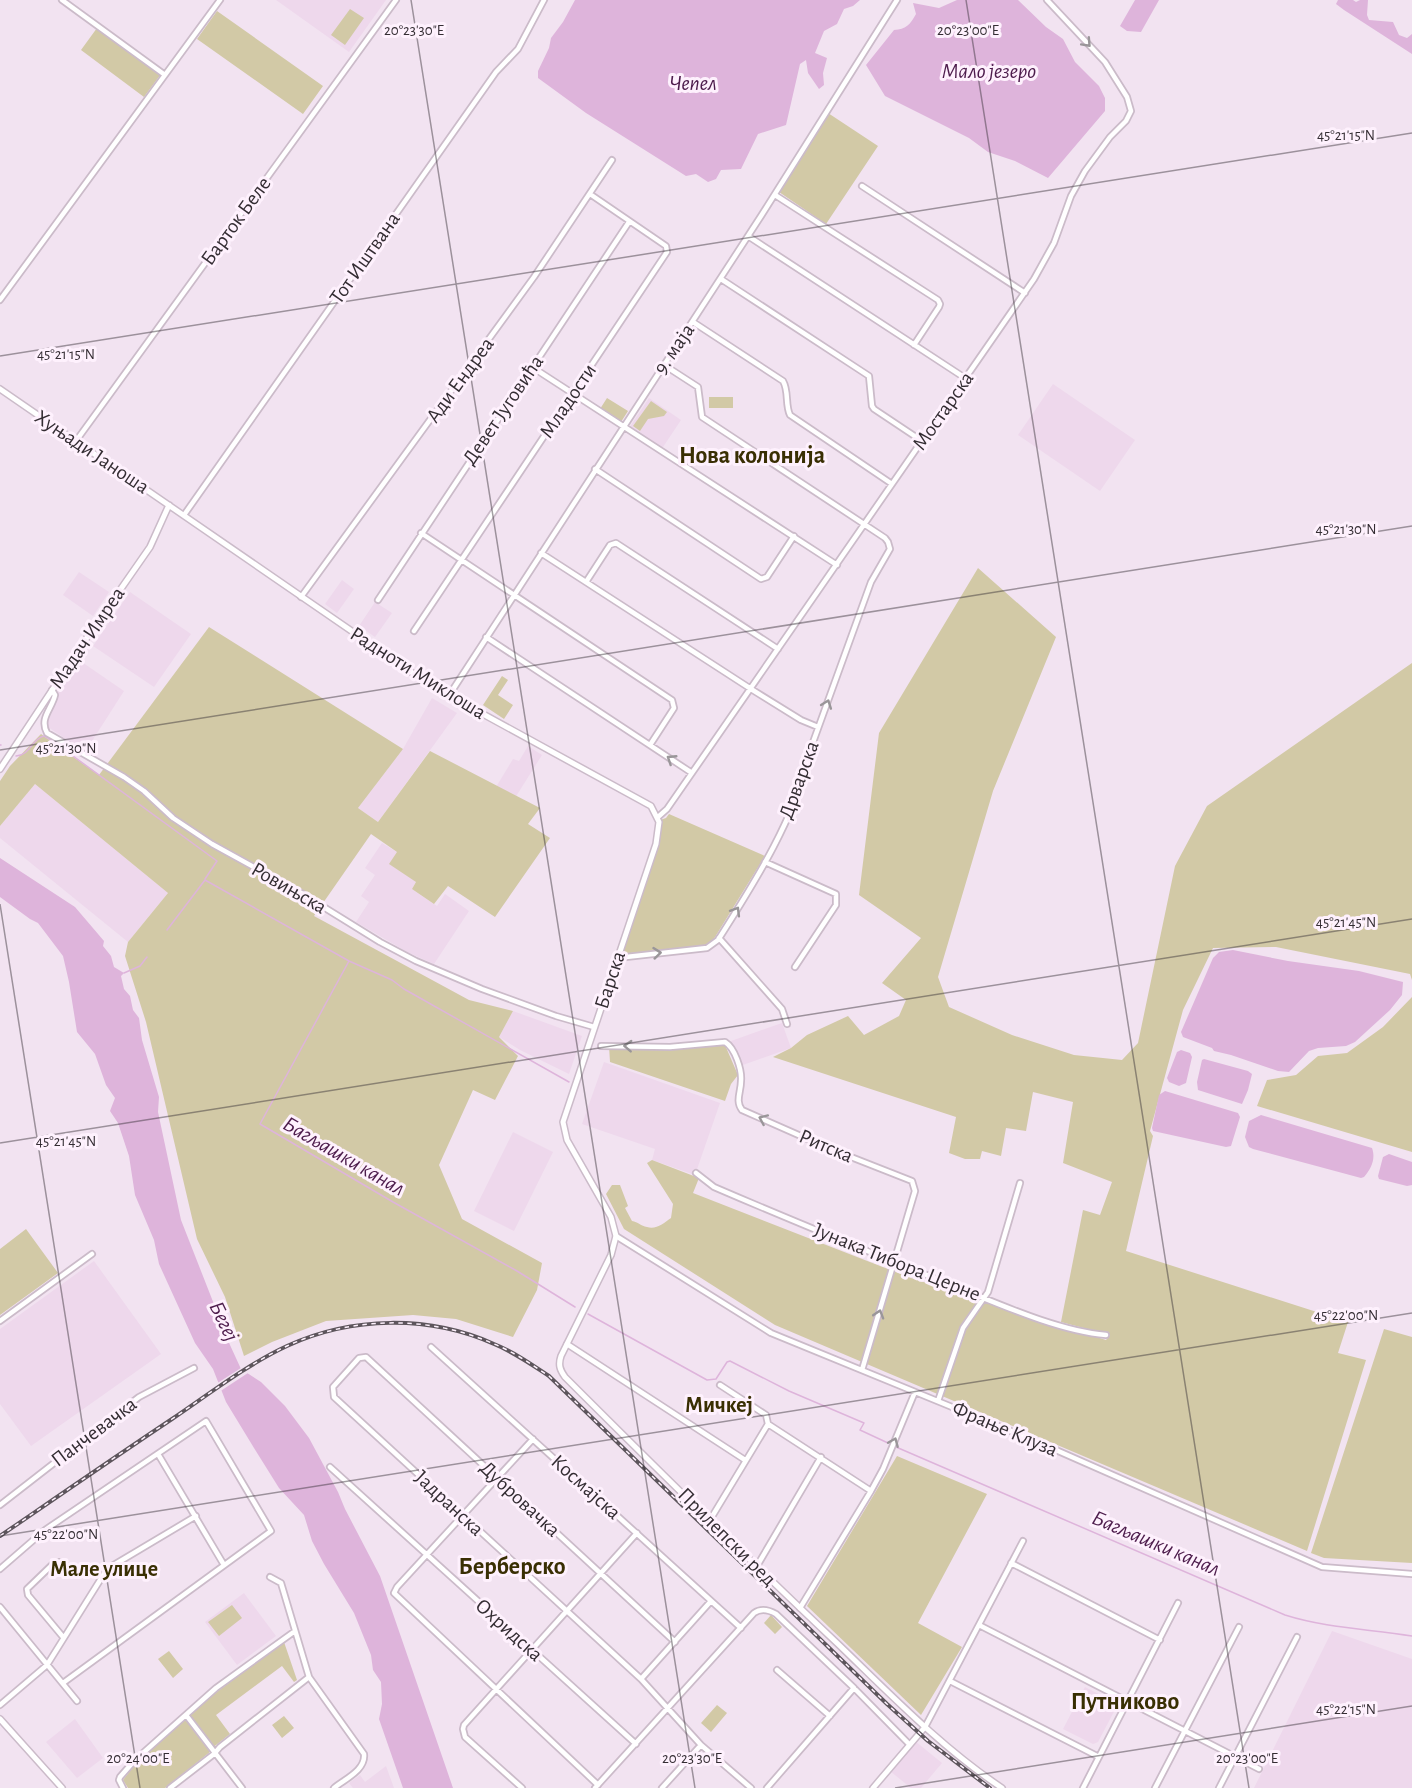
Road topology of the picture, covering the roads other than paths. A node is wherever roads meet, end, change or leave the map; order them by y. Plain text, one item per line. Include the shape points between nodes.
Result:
1 (62, 0) edge
2 (220, 0) edge
3 (396, 0) edge
4 (544, 0) edge
5 (897, 0) edge
6 (1047, 0) edge
7 (165, 75) junction
8 (612, 160) dead end
9 (862, 186) dead end
10 (590, 194) junction
11 (775, 195) junction
12 (629, 222) junction
13 (748, 236) junction
14 (721, 279) junction
15 (1025, 293) junction
16 (0, 300) edge
17 (693, 322) junction
18 (914, 345) junction
19 (664, 365) junction
20 (532, 367) junction
21 (966, 378) junction
22 (0, 389) edge
23 (573, 394) junction
24 (623, 427) junction
25 (76, 441) junction
26 (922, 441) junction
27 (596, 470) junction
28 (892, 484) junction
29 (169, 505) junction
30 (184, 515) junction
31 (864, 525) junction
32 (421, 533) junction
33 (794, 536) junction
34 (541, 553) junction
35 (462, 560) junction
36 (837, 565) junction
37 (586, 582) junction
38 (514, 594) junction
39 (301, 597) junction
40 (378, 600) dead end
41 (414, 631) dead end
42 (486, 637) junction
43 (778, 649) junction
44 (751, 689) junction
45 (52, 690) junction
46 (448, 697) junction
47 (819, 727) junction
48 (650, 745) junction
49 (0, 769) edge
50 (692, 773) junction
51 (658, 817) junction
52 (765, 862) junction
53 (719, 938) junction
54 (616, 958) junction
55 (795, 967) dead end
56 (787, 1024) dead end
57 (594, 1027) junction
58 (601, 1046) dead end
59 (696, 1173) dead end
60 (1020, 1184) dead end
61 (616, 1236) junction
62 (92, 1254) dead end
63 (895, 1262) junction
64 (985, 1298) junction
65 (0, 1321) edge
66 (1106, 1335) dead end
67 (567, 1344) junction
68 (432, 1347) dead end
69 (366, 1357) joint
70 (194, 1368) dead end
71 (862, 1370) junction
72 (720, 1385) dead end
73 (915, 1392) junction
74 (938, 1401) junction
75 (768, 1424) junction
76 (533, 1439) junction
77 (158, 1454) junction
78 (821, 1457) junction
79 (745, 1460) junction
80 (330, 1467) dead end
81 (497, 1478) junction
82 (871, 1491) junction
83 (0, 1505) edge
84 (196, 1515) junction
85 (463, 1516) junction
86 (710, 1520) junction
87 (637, 1533) junction
88 (1023, 1541) dead end
89 (426, 1555) junction
90 (1011, 1563) junction
91 (224, 1565) junction
92 (757, 1566) junction
93 (0, 1569) edge
94 (72, 1570) dead end
95 (600, 1574) junction
96 (1412, 1574) edge
97 (270, 1577) dead end
98 (711, 1601) junction
99 (1179, 1603) dead end
100 (0, 1607) edge
101 (800, 1608) junction
102 (567, 1611) junction
103 (980, 1625) junction
104 (1239, 1627) dead end
105 (741, 1628) junction
106 (295, 1631) junction
107 (63, 1637) junction
108 (1297, 1637) dead end
109 (1160, 1640) junction
110 (675, 1642) junction
111 (531, 1650) junction
112 (47, 1665) junction
113 (777, 1670) dead end
114 (309, 1677) junction
115 (641, 1679) junction
116 (950, 1681) junction
117 (63, 1683) junction
118 (854, 1688) junction
119 (496, 1689) junction
120 (77, 1701) dead end
121 (1128, 1701) junction
122 (0, 1705) edge
123 (668, 1708) junction
124 (186, 1715) junction
125 (830, 1716) junction
126 (0, 1719) edge
127 (925, 1726) junction
128 (1185, 1730) junction
129 (636, 1744) junction
130 (909, 1744) junction
131 (700, 1745) junction
132 (214, 1754) junction
133 (1236, 1756) junction
134 (1099, 1757) junction
135 (1260, 1769) dead end
136 (597, 1786) edge
137 (62, 1788) edge
138 (123, 1788) edge
139 (170, 1788) edge
140 (242, 1788) edge
141 (334, 1788) edge
142 (522, 1788) edge
143 (662, 1788) edge
144 (751, 1788) edge
145 (767, 1788) edge
146 (873, 1788) edge
147 (1002, 1788) edge
148 (1083, 1788) edge
149 (1155, 1788) edge
150 (1219, 1788) edge

1 - 7 street
2 - 7 street
3 - 25 street, Барток Беле
4 - 30 street, Тот Иштвана via 515,52 496,72
5 - 11 street, 9. маја
6 -> 15 street, Мостарска via 1105,62 1131,105 1128,118 1078,182 1054,243
7 - 16 street
8 - 10 street, Ади Ендреа
9 - 15 street
10 - 12 street, Младости
10 - 39 street, Ади Ендреа
11 - 13 street, 9. маја
11 - 18 street via 938,300 939,308
12 - 20 street, Девет Југовића
12 - 23 street, Младости via 666,246 667,251
13 - 14 street, 9. маја
13 - 18 street
14 - 17 street, 9. маја
14 - 26 street via 869,376 874,409
15 - 21 street, Мостарска
17 - 19 street, 9. маја
17 - 28 street via 783,381 790,415
18 - 21 street
19 - 24 street, 9. маја
19 - 31 street via 698,387 702,417
20 - 23 street
20 - 32 street, Девет Југовића
21 - 26 street, Мостарска
22 - 25 street, Хуњади Јаноша
23 - 24 street
23 - 35 street, Младости
24 - 27 street, 9. маја
24 - 33 street
25 - 29 street, Хуњади Јаноша
26 - 28 street, Мостарска
27 - 33 street via 761,579 768,575
27 - 34 street, 9. маја
28 - 31 street, Мостарска
29 - 30 street, Хуњади Јаноша
29 - 45 street, Мадач Имреа via 150,547
30 - 39 street, Радноти Миклоша
31 - 36 street, Мостарска
47 -> 31 street, Дрварска via 871,582 890,549 888,542
32 - 35 street
32 - 40 street, Девет Југовића
33 - 36 street
34 - 37 street
34 - 38 street, 9. маја
35 - 38 street
35 - 41 street, Младости
36 - 43 street, Мостарска
37 - 43 street via 610,545 616,543
37 - 44 street
38 - 42 street, 9. маја
38 - 48 street via 672,700 675,708
39 - 46 street, Радноти Миклоша
42 - 46 street, 9. маја
42 - 48 street
43 - 44 street, Мостарска
44 - 47 street
44 - 50 street, Мостарска
45 - 49 street, Мадач Имреа
45 - 57 street, Ровињска via 56,695 45,717 47,733 124,777 212,844 416,961 518,1003
46 - 51 street, Радноти Миклоша via 643,800
47 - 52 street, Дрварска via 807,768
50 -> 48 street
50 - 51 street, Мостарска
51 - 54 street, Барска via 656,844
53 -> 52 street, Дрварска
52 - 55 street via 836,894 836,905
54 -> 53 street via 707,948
53 - 56 street via 782,1009
54 - 57 street, Барска
57 - 61 street, Барска via 563,1119 563,1130 611,1217
63 -> 58 street, Ритска via 915,1191 912,1181 742,1110 738,1099 740,1073 729,1044
59 - 63 street, Јунака Тибора Церне via 714,1186
60 - 64 street
61 - 67 street, Прилепски ред via 611,1255
61 - 71 street, Фрање Клуза via 771,1333
62 - 65 street
63 - 64 street, Јунака Тибора Церне
71 -> 63 street, Ритска
64 - 66 street, Јунака Тибора Церне via 1056,1324
64 - 74 street via 963,1328
67 - 79 street
67 - 86 street, Прилепски ред via 559,1363 563,1375
68 - 76 street, Космајска
69 - 81 street, Дубровачка
69 - 85 street, Јадранска via 359,1358 333,1387 334,1397
70 - 83 street, Панчевачка via 140,1397
71 - 73 street, Фрање Клуза
72 - 75 street via 766,1415
73 - 74 street, Фрање Клуза
82 -> 73 street
74 - 96 street, Фрање Клуза via 1322,1567
75 - 78 street
75 - 79 street
76 - 81 street
76 - 87 street, Космајска
77 - 84 street
77 - 91 street via 206,1422 271,1531
77 - 93 street via 45,1530
78 - 82 street
78 - 92 street
79 - 86 street
80 - 89 street, Охридска
81 - 85 street
81 - 95 street, Дубровачка
82 - 101 street
84 - 91 street
84 - 107 street via 107,1569
85 - 89 street
85 - 102 street, Јадранска
86 - 92 street, Прилепски ред
87 - 95 street
87 - 98 street, Космајска
88 - 90 street
89 - 111 street, Охридска
89 - 119 street via 397,1587 395,1595
90 - 103 street
90 - 109 street
91 - 117 street
92 - 101 street, Прилепски ред
94 - 107 street via 55,1562 27,1590
95 - 102 street
95 - 110 street, Дубровачка
97 - 106 street via 281,1583
98 - 105 street, Космајска
98 - 110 street
99 - 109 street
100 - 112 street
101 - 127 street, Прилепски ред
102 - 111 street
102 - 115 street, Јадранска
103 - 116 street
103 - 121 street
104 - 128 street
105 - 118 street via 757,1611 772,1612
105 - 123 street
106 - 114 street
106 - 124 street via 216,1688
107 - 112 street
108 - 133 street
109 - 121 street
110 - 115 street
111 - 119 street
111 - 129 street, Охридска
112 - 117 street
112 - 122 street
113 - 125 street
114 - 132 street
114 - 141 street via 364,1754 361,1768
115 - 123 street, Јадранска
116 - 127 street
116 - 134 street
117 - 120 street
118 - 125 street
118 - 130 street
119 - 136 street
119 - 142 street via 464,1725 463,1732
121 - 128 street
121 - 134 street
123 - 129 street
123 - 131 street, Јадранска
124 - 132 street
124 - 138 street via 120,1777
125 - 145 street
126 - 137 street
127 - 130 street
127 - 147 street, Прилепски ред
128 - 133 street
128 - 149 street
129 - 136 street
130 - 146 street
131 - 143 street
131 - 144 street, Јадранска
132 - 139 street
132 - 140 street
133 - 135 street
133 - 150 street
134 - 148 street

